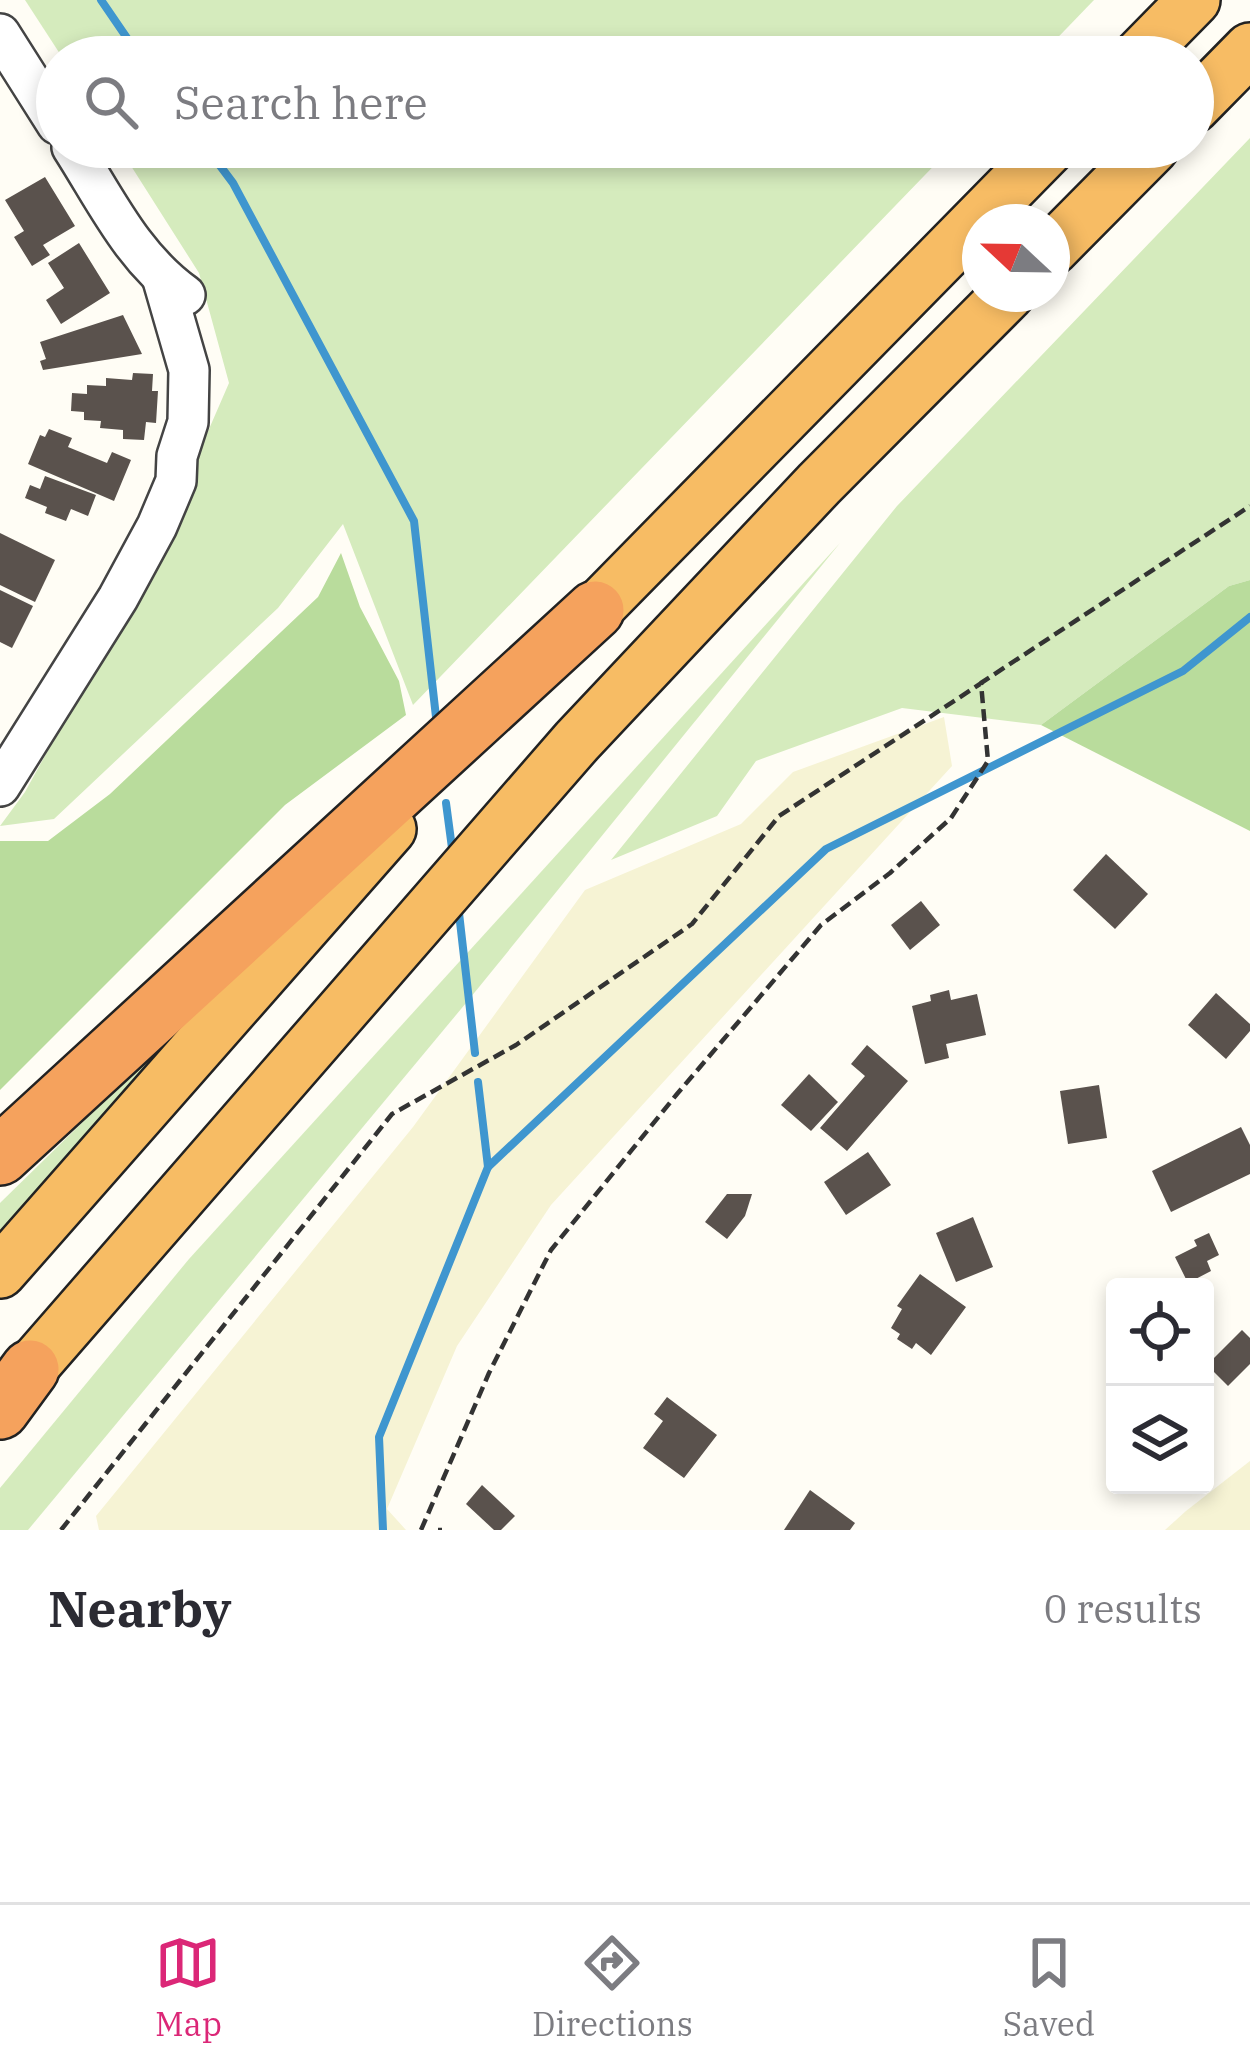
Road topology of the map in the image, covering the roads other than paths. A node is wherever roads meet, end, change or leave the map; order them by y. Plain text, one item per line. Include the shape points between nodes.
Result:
1 (1194, 0) edge
2 (0, 34) edge
3 (1159, 36) edge
4 (1250, 49) edge
5 (1214, 86) edge
6 (36, 91) edge
7 (84, 168) edge
8 (1029, 168) edge
9 (1132, 168) edge
10 (1070, 231) edge
11 (990, 312) edge
12 (595, 610) junction
13 (0, 786) edge
14 (0, 1156) edge
15 (0, 1272) edge
16 (10, 1394) edge

1 - 3 highway
2 - 6 street
4 - 5 highway
7 - 13 street via 164,280 189,370 188,422 157,526
8 - 12 highway
9 - 10 highway
11 - 16 highway via 577,741
12 - 14 highway
12 - 15 highway via 329,895

